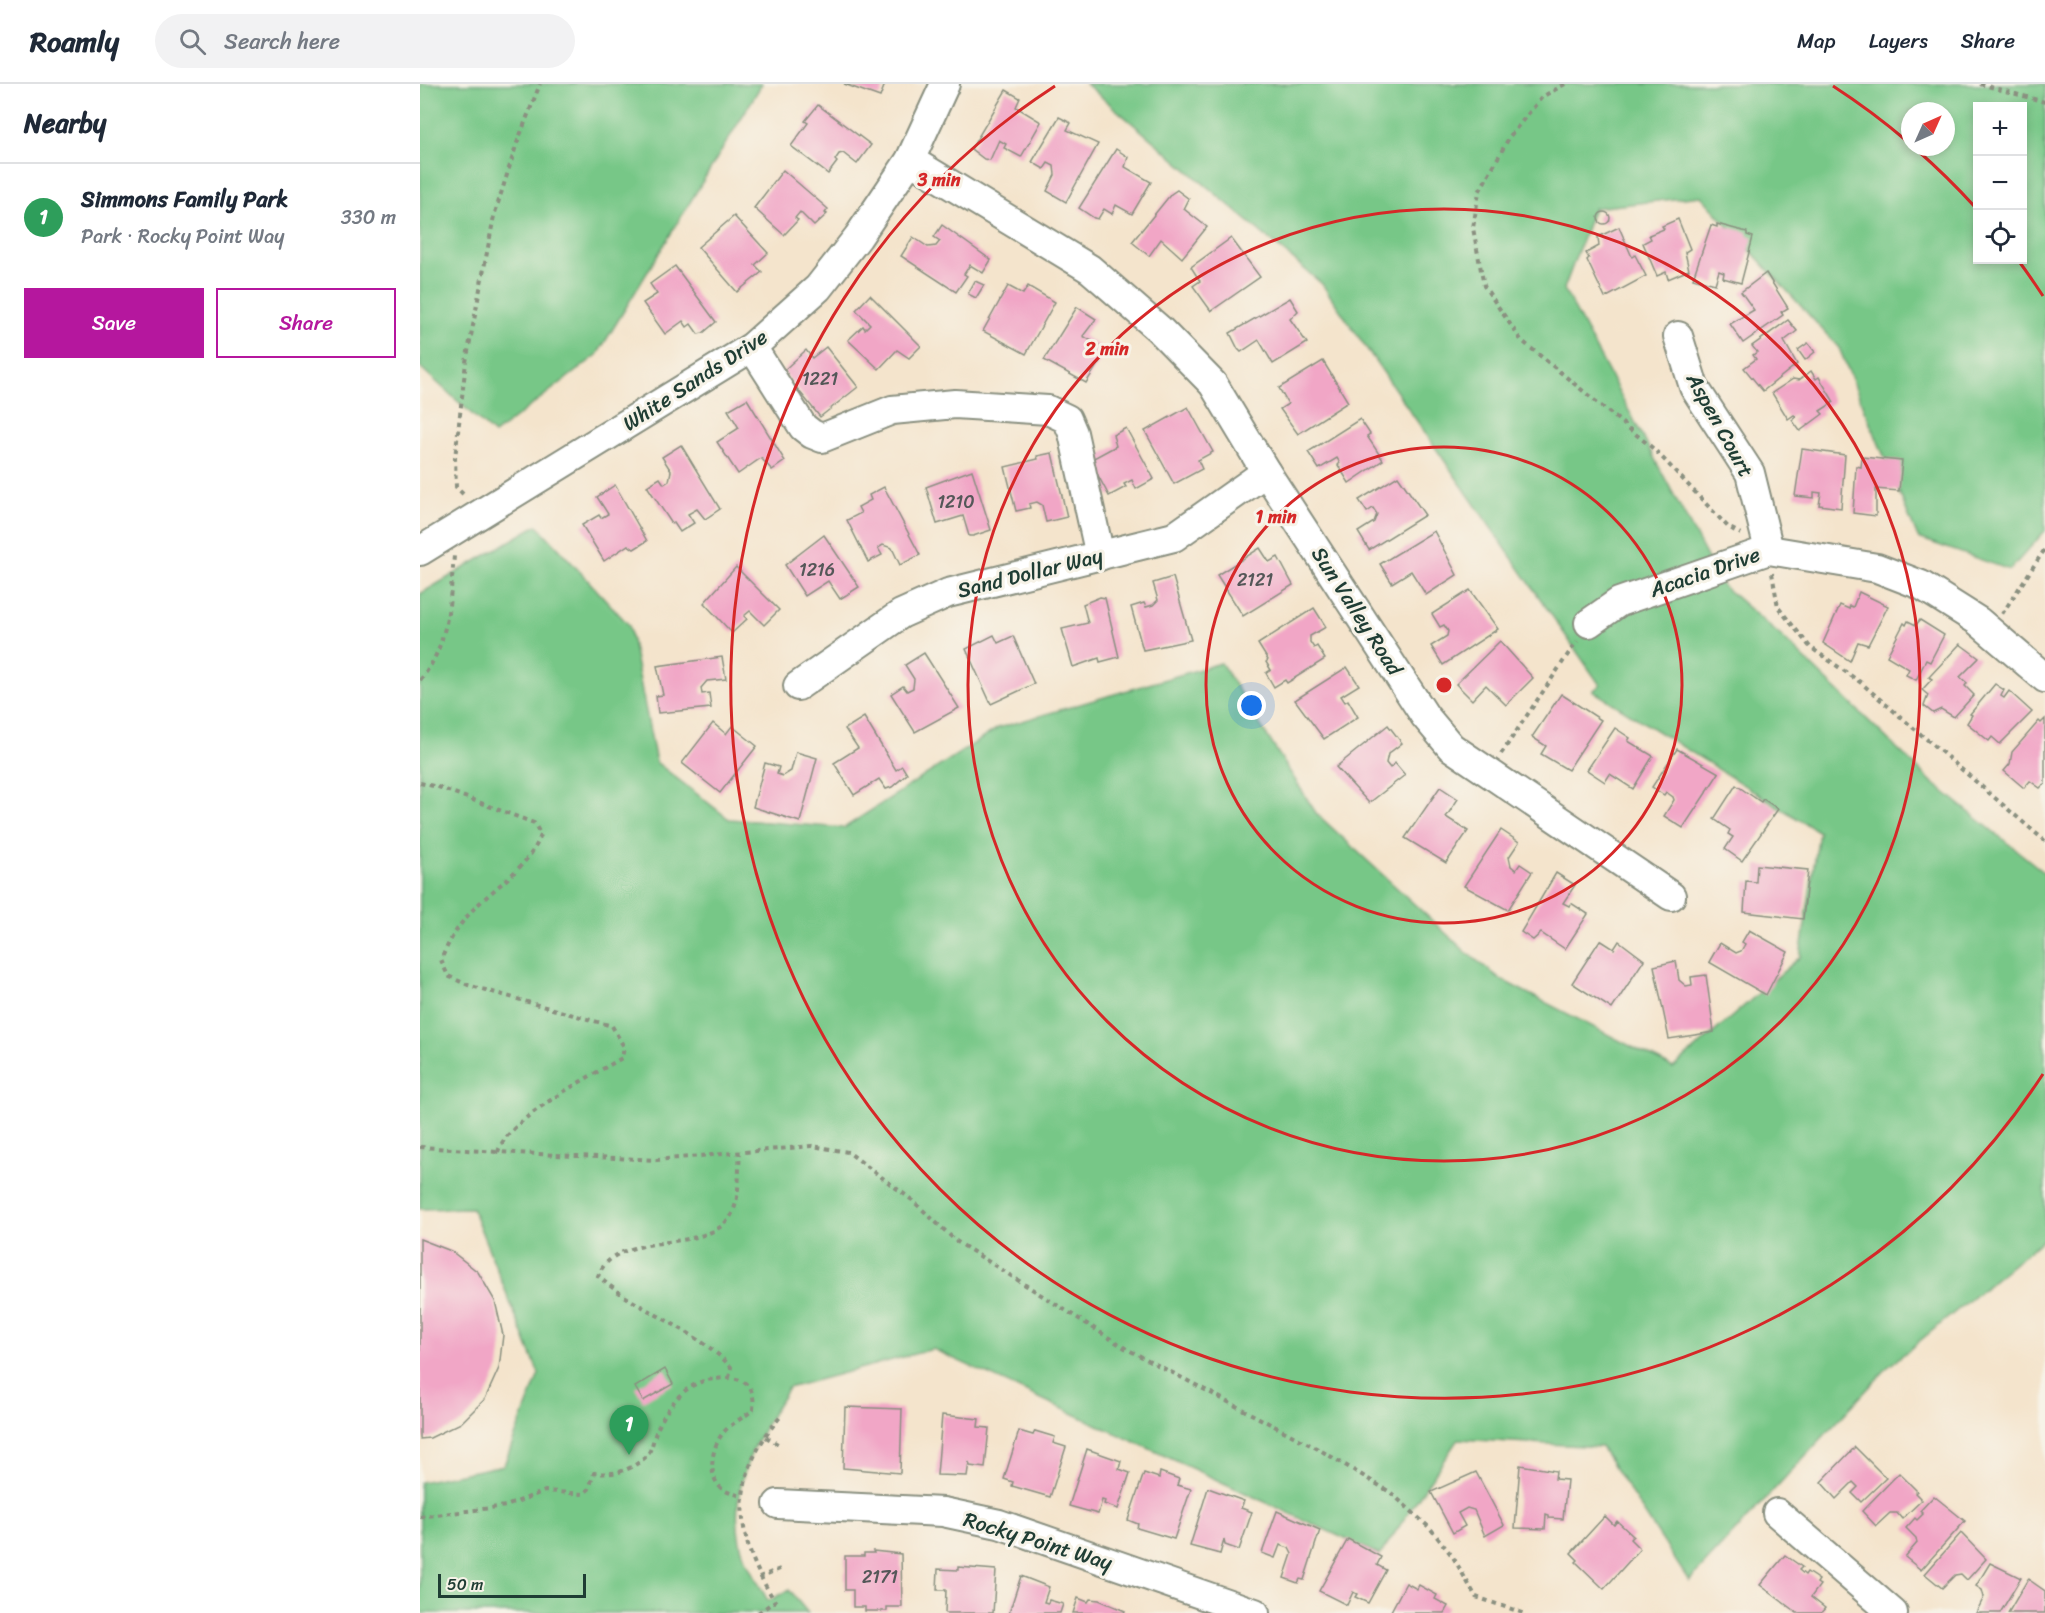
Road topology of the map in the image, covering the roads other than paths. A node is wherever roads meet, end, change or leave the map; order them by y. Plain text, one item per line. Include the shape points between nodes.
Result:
1 (945, 84) edge
2 (910, 160) junction
3 (1678, 336) dead end
4 (752, 347) junction
5 (1266, 472) junction
6 (1769, 550) junction
7 (420, 551) edge
8 (1100, 556) junction
9 (1589, 622) road end
10 (2045, 678) edge
11 (798, 686) dead end
12 (1671, 896) dead end
13 (778, 1504) dead end
14 (1777, 1514) dead end
15 (1884, 1610) edge
16 (1255, 1613) edge

1 - 2 street, White Sands Drive
2 - 4 street, White Sands Drive via 818,288
2 - 5 street, Sun Valley Road via 1090,269 1213,384
3 - 6 street, Aspen Court via 1694,387 1750,473
4 - 7 street, White Sands Drive
4 - 8 street via 803,427 822,438 891,410 955,404 1048,410 1067,419
5 - 8 street, Sand Dollar Way via 1174,537
5 - 12 street, Sun Valley Road via 1425,716 1451,747
6 - 9 street, Acacia Drive via 1618,603
6 - 10 street, Acacia Drive via 1877,568 1921,585 1991,632
8 - 11 street, Sand Dollar Way via 948,593 901,614
13 - 16 street, Rocky Point Way via 943,1512 999,1524
14 - 15 street

